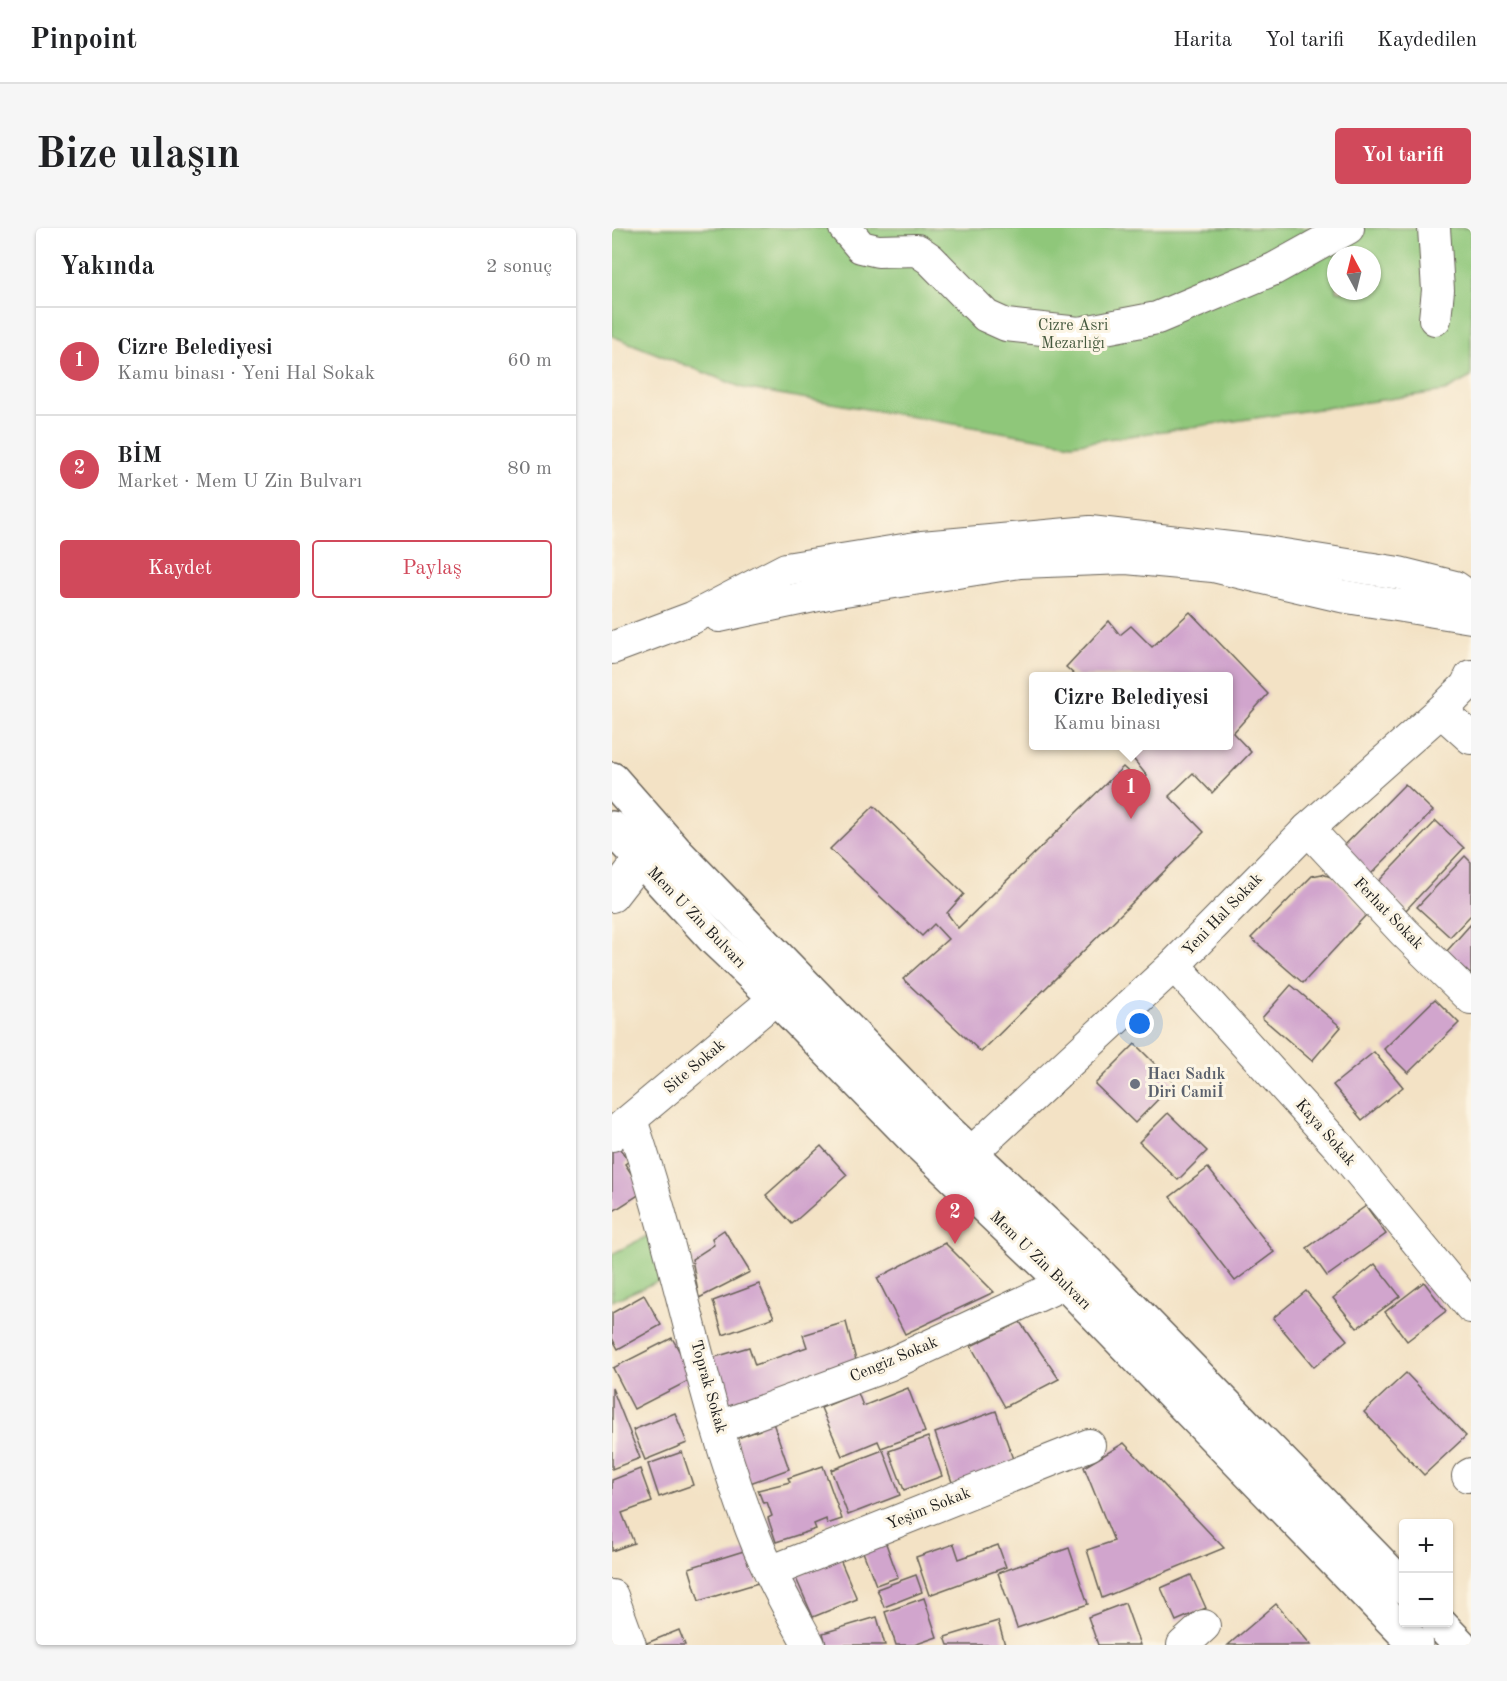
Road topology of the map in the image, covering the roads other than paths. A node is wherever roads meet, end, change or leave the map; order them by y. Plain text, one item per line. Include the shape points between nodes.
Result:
1 (845, 228) edge
2 (1348, 228) edge
3 (1434, 228) edge
4 (1435, 319) dead end
5 (1471, 598) edge
6 (1471, 617) edge
7 (692, 618) junction
8 (612, 648) edge
9 (1471, 676) edge
10 (1441, 711) junction
11 (1471, 738) edge
12 (612, 778) edge
13 (612, 828) edge
14 (1308, 829) junction
15 (640, 860) junction
16 (612, 896) edge
17 (1174, 965) junction
18 (776, 998) junction
19 (1471, 998) edge
20 (621, 1128) edge
21 (972, 1153) junction
22 (1065, 1283) junction
23 (1471, 1307) edge
24 (719, 1427) junction
25 (1089, 1445) dead end
26 (770, 1572) junction
27 (1399, 1582) edge
28 (612, 1596) edge
29 (1442, 1627) edge
30 (630, 1645) edge
31 (809, 1645) edge
32 (1416, 1645) edge
33 (1460, 1645) edge

1 - 2 street via 861,247 878,251 917,250 986,316 1006,324 1079,333 1157,318 1274,268
3 - 4 street via 1438,290
5 - 7 street via 1455,587 1399,573 1090,531 922,547 786,569
6 - 7 street via 1341,596 1213,566 1126,558 1020,562
7 - 8 street
9 - 10 street, Yeni Hal Sokak
10 - 11 street
10 - 14 street, Yeni Hal Sokak
12 - 21 main road, Mem U Zin Bulvarı via 678,854
13 - 15 main road, Mem U Zin Bulvarı
14 - 17 street, Yeni Hal Sokak
14 - 19 street, Ferhat Sokak via 1404,933
15 - 16 street
15 - 18 main road, Mem U Zin Bulvarı
17 - 21 street, Yeni Hal Sokak
17 - 23 street, Kaya Sokak via 1340,1148
18 - 20 street, Site Sokak
18 - 22 main road, Mem U Zin Bulvarı via 913,1138
20 - 24 street, Toprak Sokak via 671,1249
21 - 27 main road, Mem U Zin Bulvarı via 1090,1265
22 - 24 street, Cengiz Sokak via 888,1365
22 - 32 main road, Mem U Zin Bulvarı
24 - 26 street, Toprak Sokak
25 - 26 street, Yeşim Sokak
26 - 31 street, Toprak Sokak
28 - 30 street
29 - 33 main road

